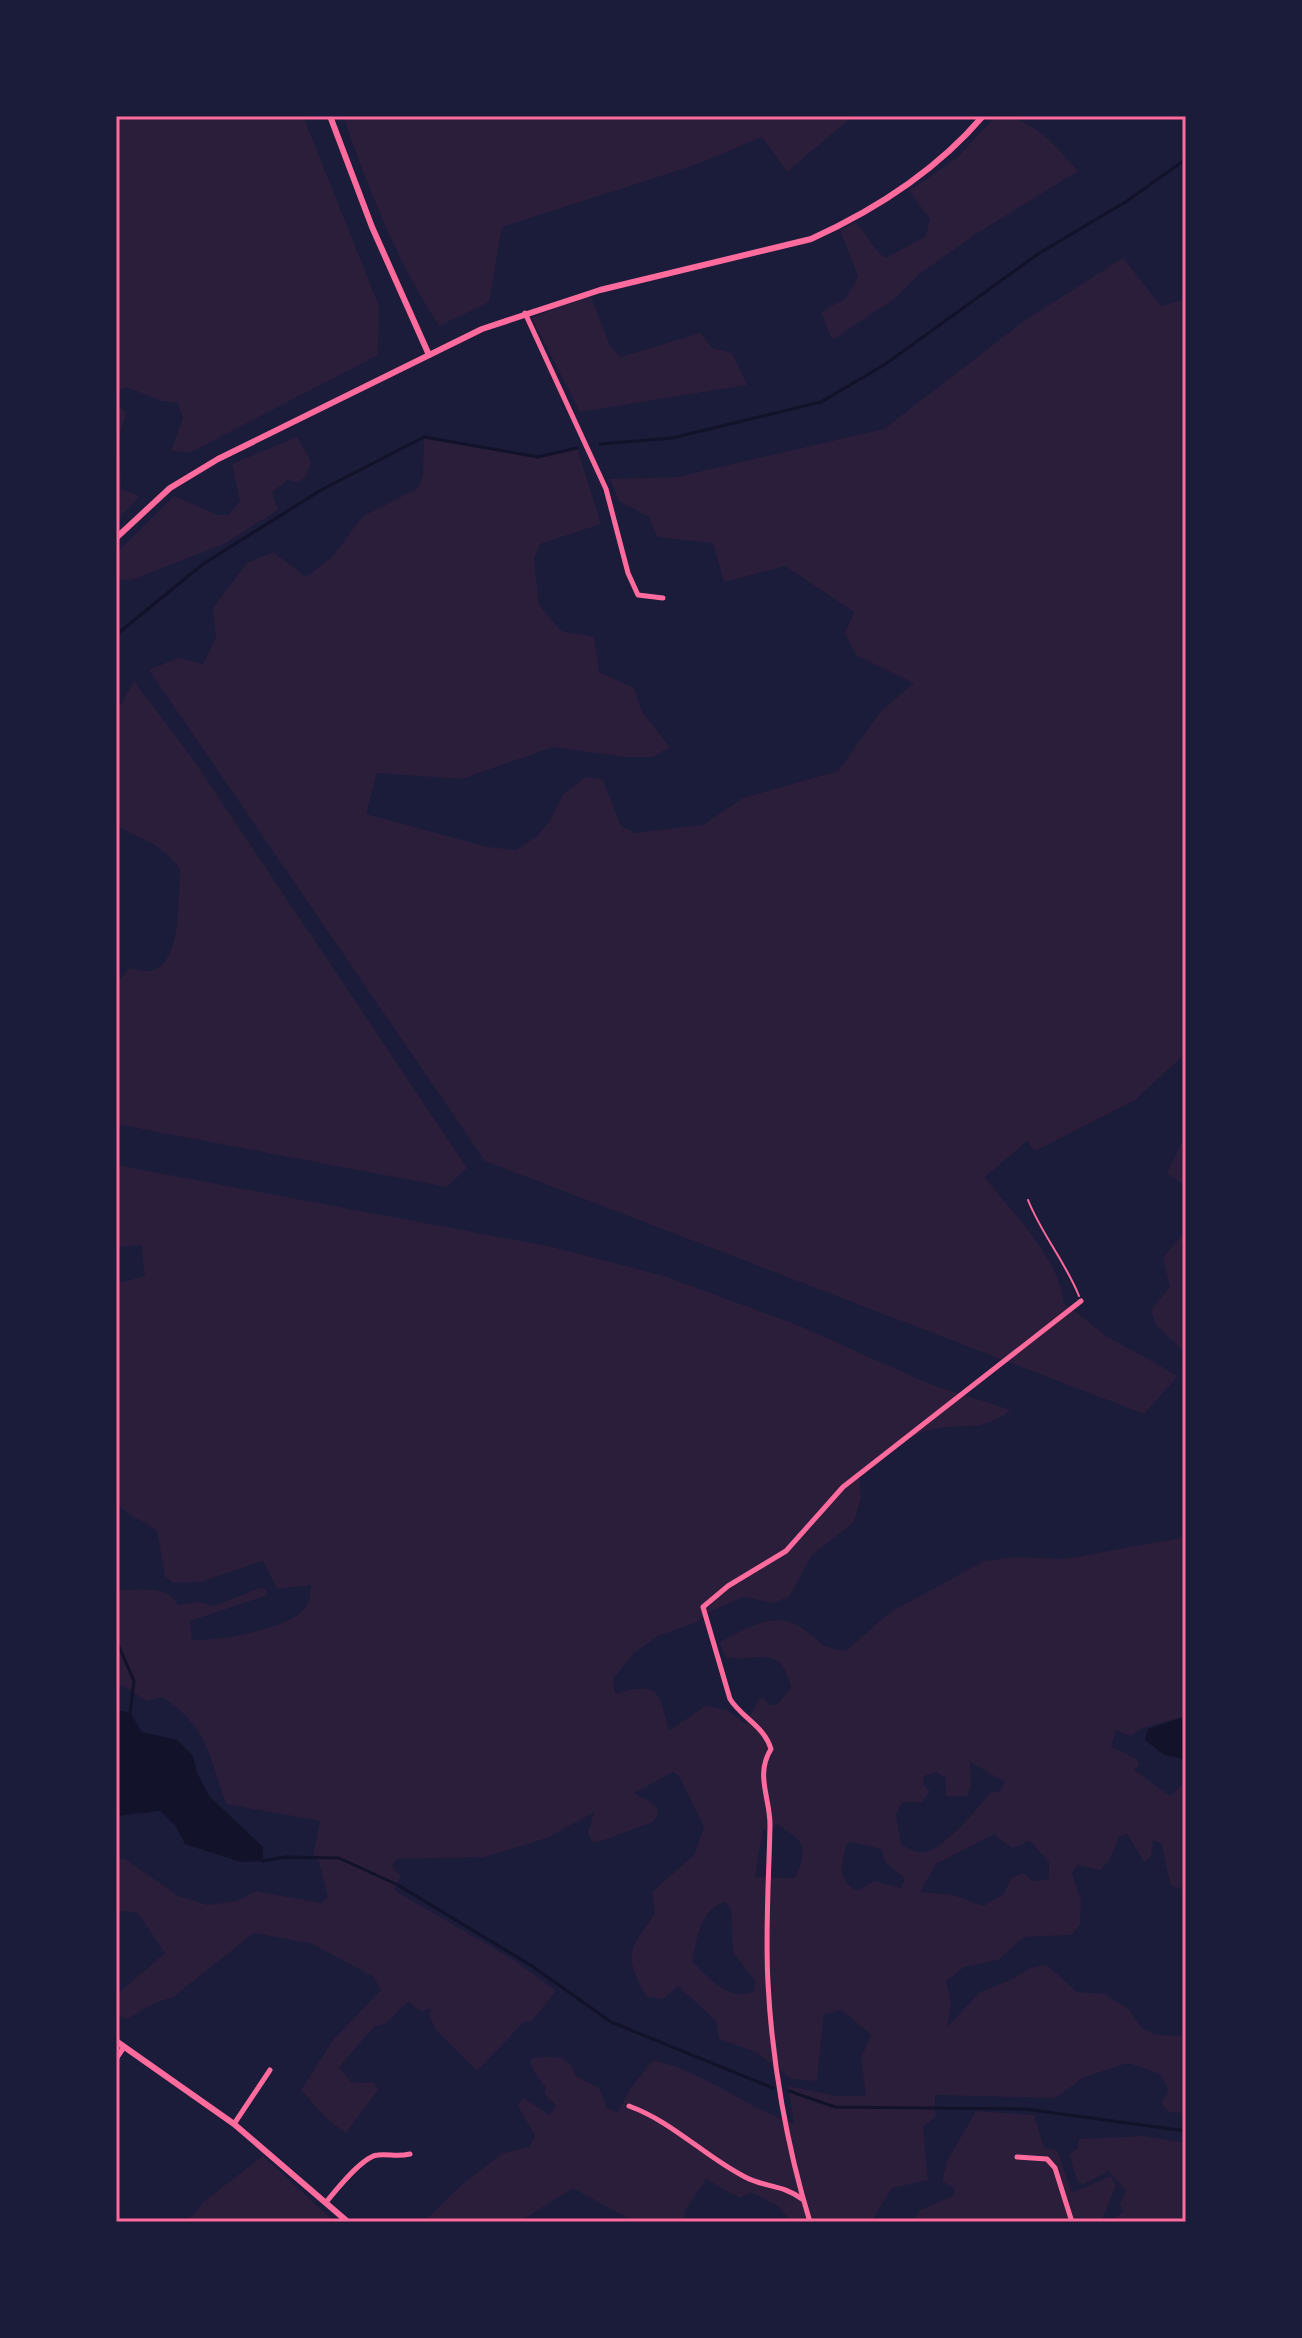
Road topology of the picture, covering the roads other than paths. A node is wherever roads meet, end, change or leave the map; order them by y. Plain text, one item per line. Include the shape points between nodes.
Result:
1 (330, 116) edge
2 (983, 116) edge
3 (524, 312) junction
4 (429, 355) junction
5 (116, 538) edge
6 (663, 598) dead end
7 (1081, 1301) road end
8 (116, 2041) edge
9 (124, 2047) junction
10 (116, 2059) edge
11 (270, 2070) dead end
12 (629, 2106) dead end
13 (234, 2124) junction
14 (410, 2154) dead end
15 (1017, 2157) dead end
16 (803, 2200) junction
17 (327, 2201) junction
18 (348, 2222) edge
19 (810, 2222) edge
20 (1072, 2222) edge

1 - 4 street
2 - 3 street via 944,156 890,197 811,239
3 - 4 street
3 - 6 street via 606,489 638,595
4 - 5 street via 206,466 170,488
7 - 16 street via 843,1487 786,1551 703,1607 730,1699 767,1735 771,1749 762,1778 770,1820 768,1983
8 - 9 street
9 - 10 street
9 - 13 street
11 - 13 street
12 - 16 street via 666,2122 718,2162 750,2179 786,2187
13 - 17 street
14 - 17 street via 364,2160
15 - 20 street via 1047,2159 1055,2168
16 - 19 street
17 - 18 street

